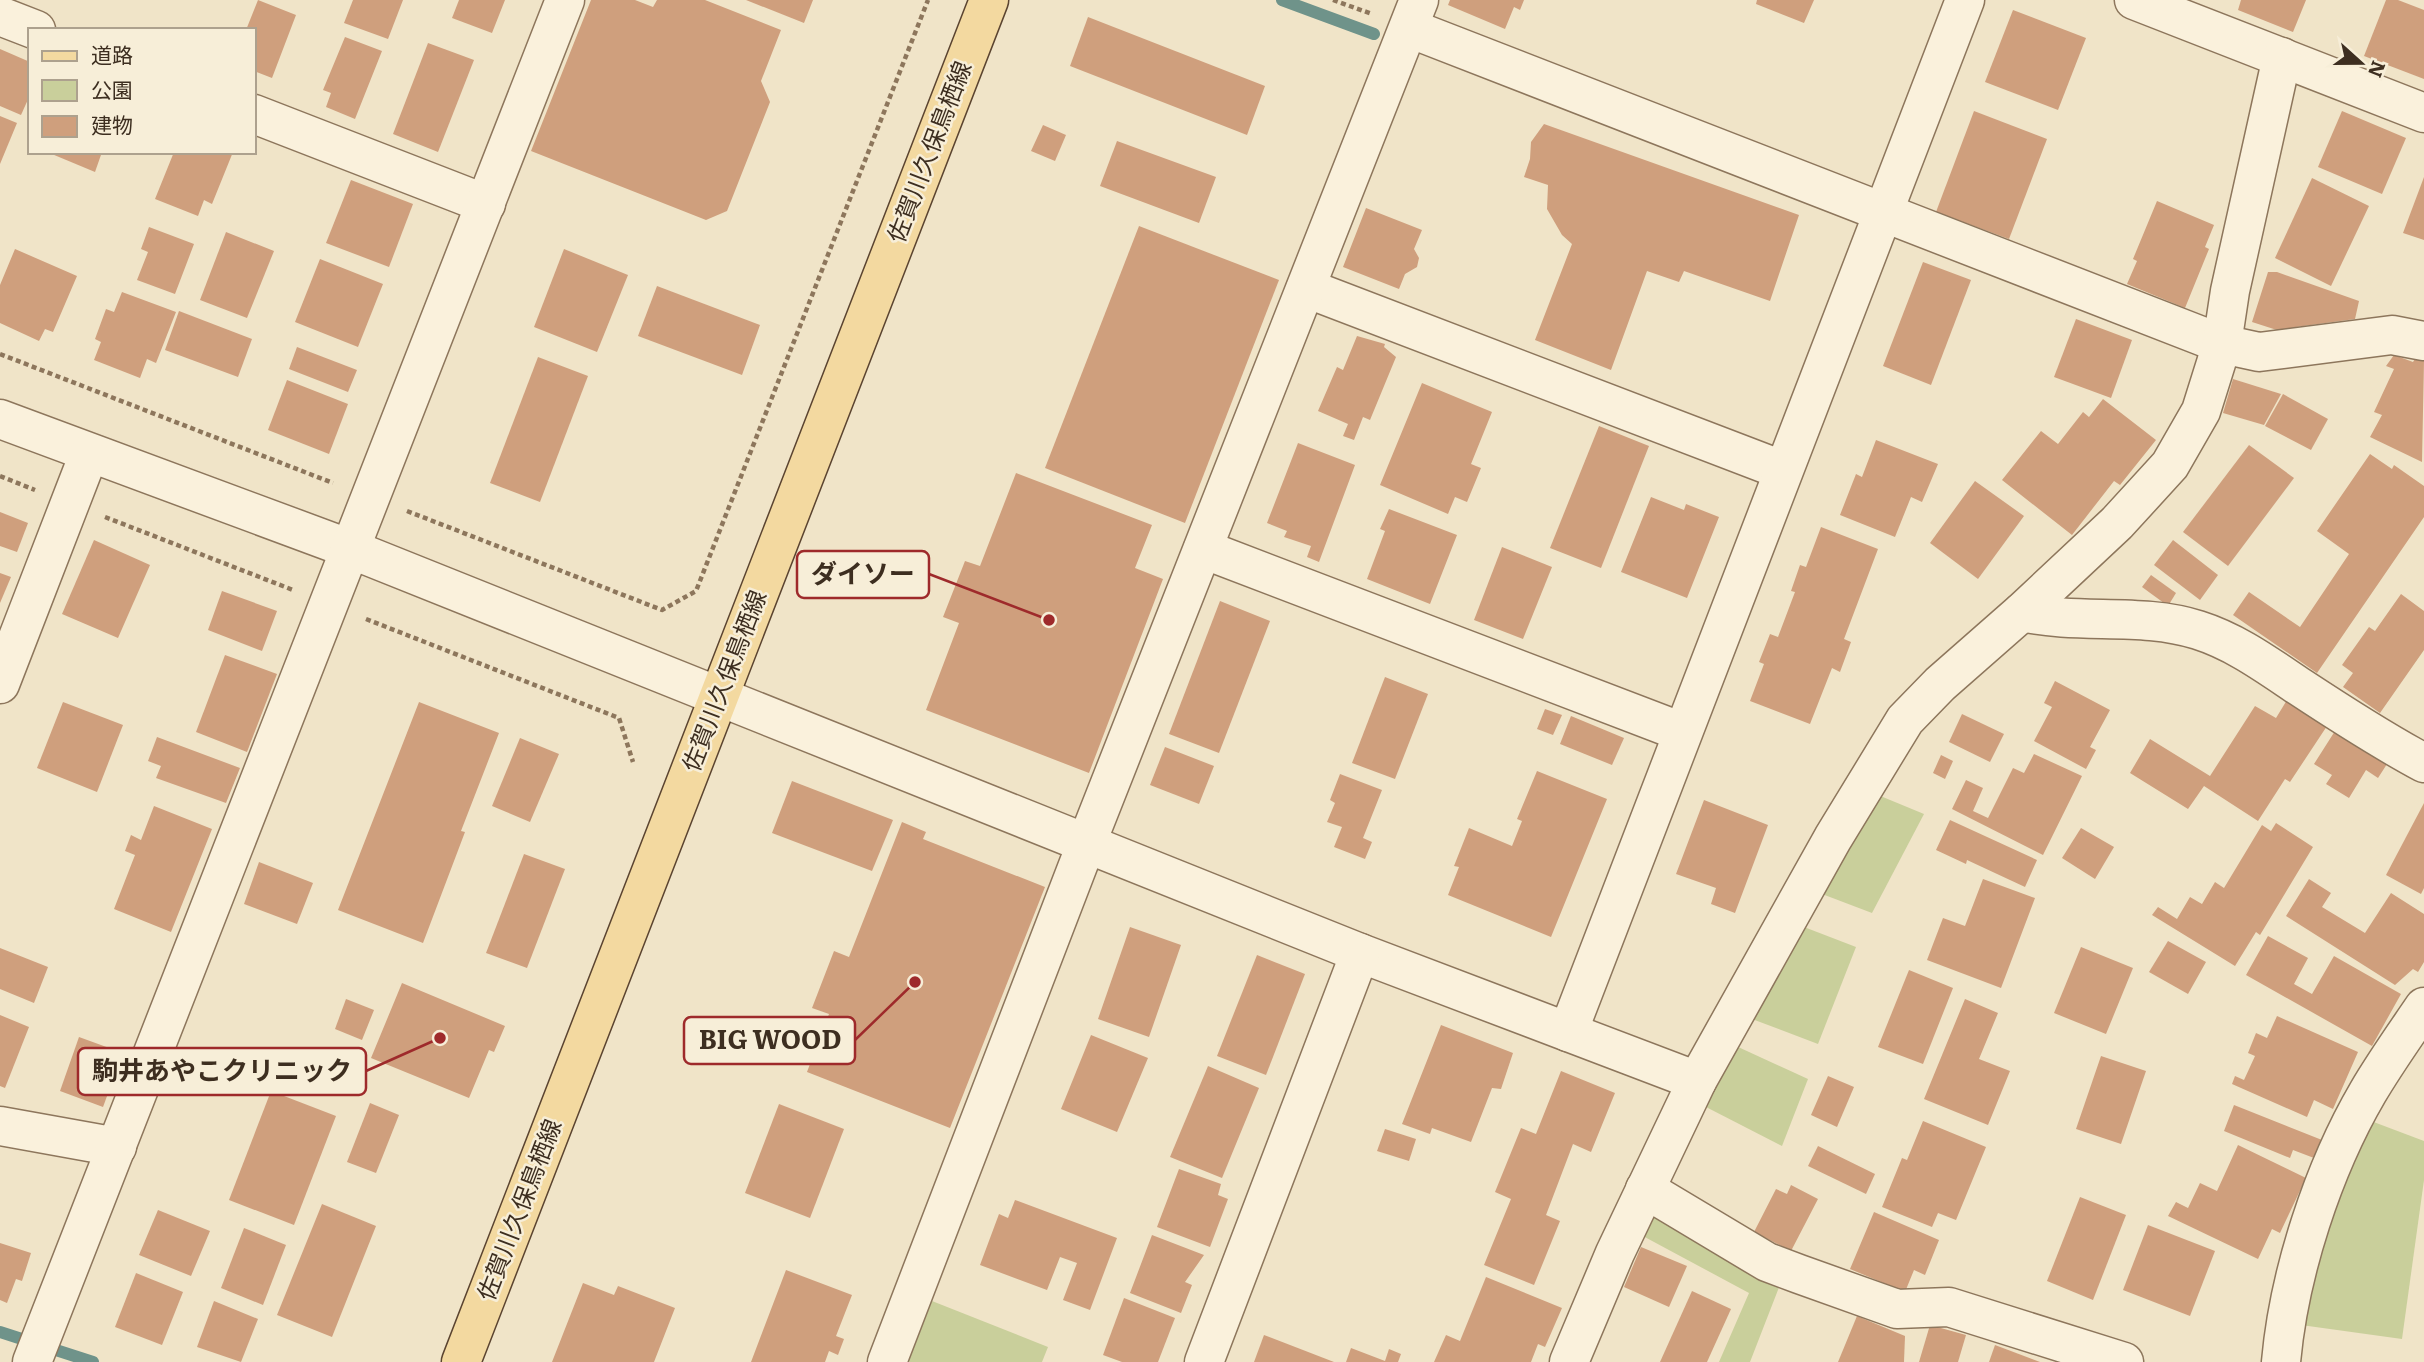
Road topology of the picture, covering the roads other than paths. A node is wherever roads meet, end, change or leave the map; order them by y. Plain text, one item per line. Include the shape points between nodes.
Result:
1 (565, 0) edge
2 (989, 0) edge
3 (1965, 0) edge
4 (2134, 0) edge
5 (1414, 14) edge
6 (0, 16) edge
7 (31, 28) edge
8 (2282, 57) junction
9 (2424, 113) edge
10 (256, 115) edge
11 (486, 204) junction
12 (1882, 210) junction
13 (1306, 288) junction
14 (2424, 341) edge
15 (2222, 344) junction
16 (0, 419) edge
17 (89, 454) junction
18 (1782, 470) junction
19 (1203, 549) junction
20 (353, 550) junction
21 (2022, 612) junction
22 (0, 684) edge
23 (720, 695) junction
24 (1682, 732) junction
25 (2424, 763) edge
26 (1087, 842) junction
27 (1360, 953) junction
28 (2424, 1007) edge
29 (1568, 1032) junction
30 (1697, 1081) junction
31 (0, 1126) edge
32 (117, 1147) junction
33 (1645, 1189) junction
34 (25, 1353) edge
35 (461, 1362) edge
36 (887, 1362) edge
37 (1204, 1362) edge
38 (1569, 1362) edge
39 (2124, 1362) edge
40 (2281, 1362) edge

1 - 11 street
2 - 23 main road, 佐賀川久保鳥栖線
3 - 12 street
4 - 8 street
5 - 12 street
5 - 13 street
6 - 7 street
8 - 9 street
8 - 15 street
10 - 11 street
11 - 20 street
12 - 15 street
12 - 18 street
13 - 18 street
13 - 19 street
14 - 15 street via 2392,335 2259,352
15 - 21 street via 2201,411 2170,465 2117,523
16 - 17 street
17 - 20 street
17 - 22 street
18 - 24 street
19 - 24 street
19 - 26 street
20 - 23 street
20 - 32 street
21 - 25 street via 2196,629 2233,643 2381,741
21 - 30 street via 1905,720
23 - 26 street
23 - 35 main road, 佐賀川久保鳥栖線
24 - 29 street
26 - 27 street
26 - 36 street
27 - 29 street
27 - 37 street
28 - 40 street via 2368,1092 2343,1140 2306,1237
29 - 30 street
30 - 33 street
31 - 32 street
32 - 34 street
33 - 38 street
33 - 39 street via 1767,1262 1897,1310 1949,1307

